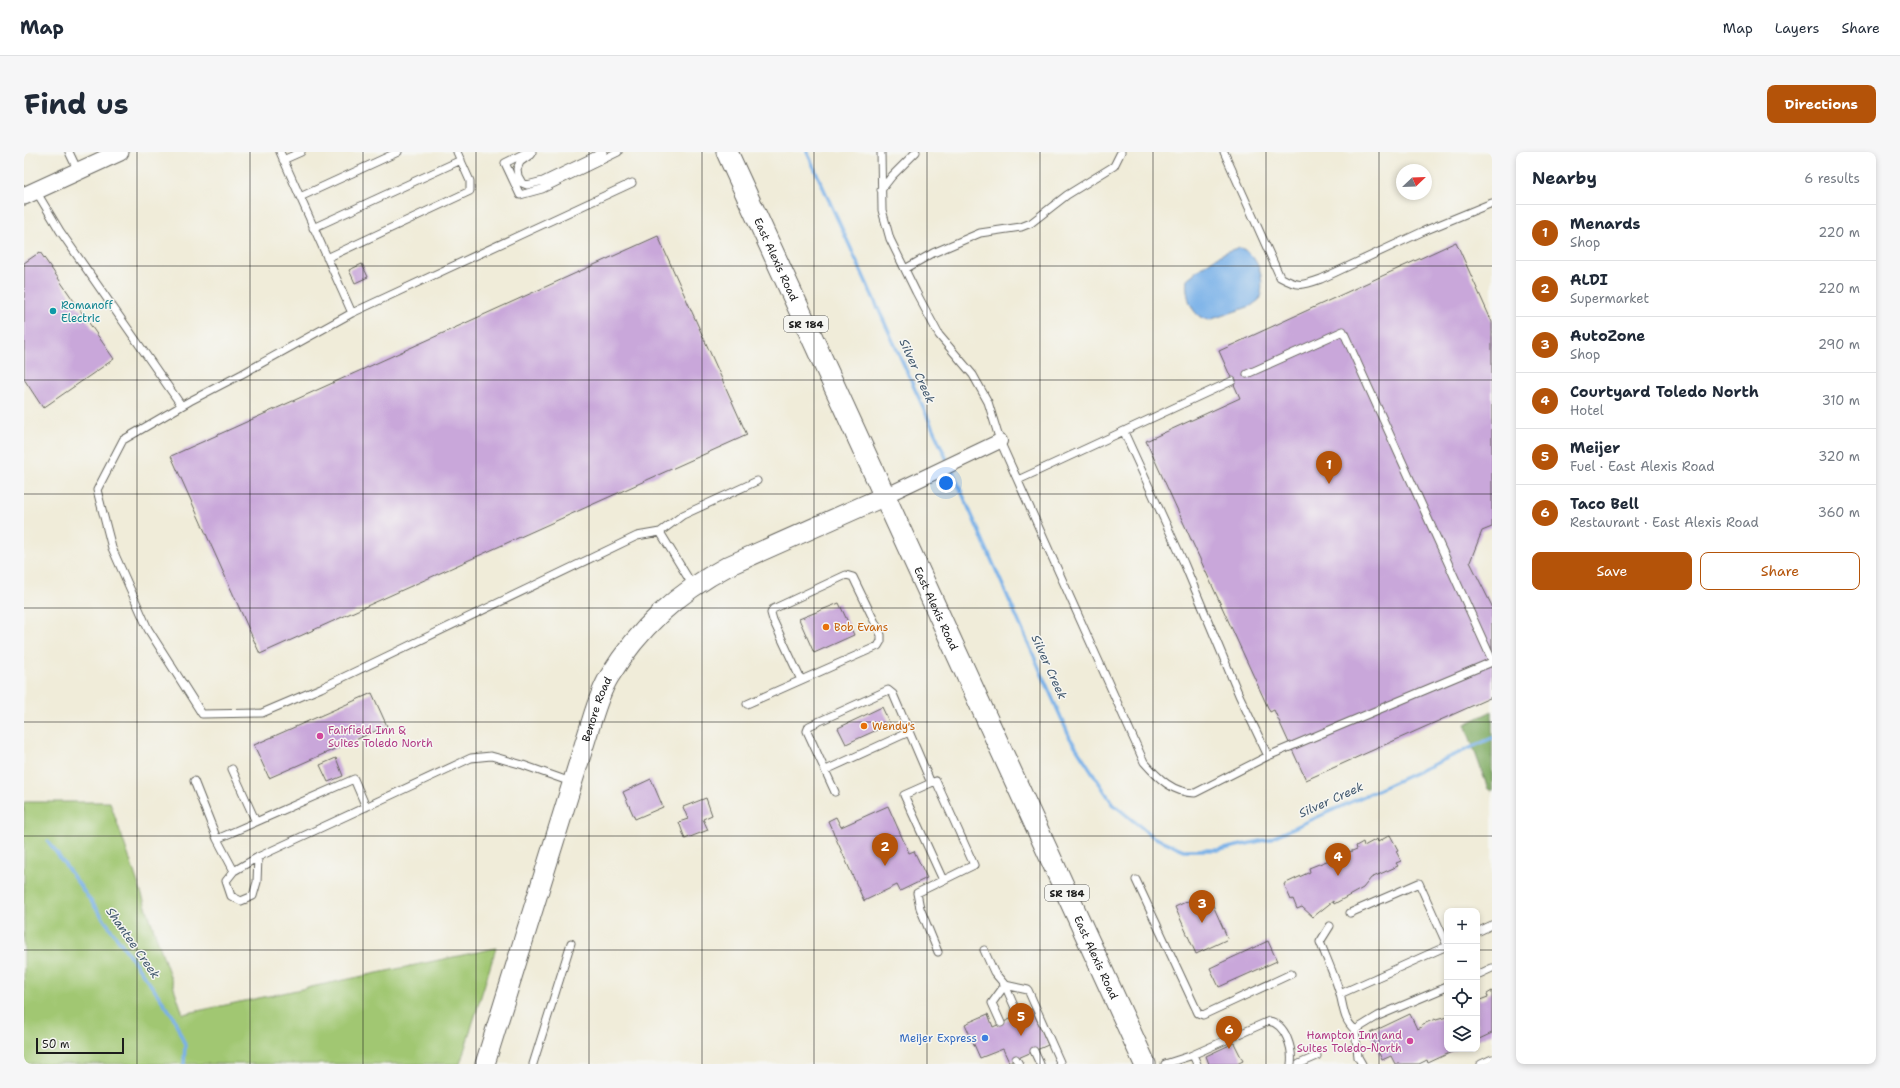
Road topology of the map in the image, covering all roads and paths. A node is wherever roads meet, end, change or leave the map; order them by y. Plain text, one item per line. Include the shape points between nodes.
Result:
1 (69, 152) edge
2 (120, 152) edge
3 (280, 152) edge
4 (301, 152) edge
5 (398, 152) edge
6 (457, 152) edge
7 (527, 152) edge
8 (532, 152) edge
9 (603, 152) edge
10 (618, 152) edge
11 (726, 152) edge
12 (881, 152) edge
13 (916, 152) edge
14 (1121, 152) edge
15 (1224, 152) edge
16 (283, 160) junction
17 (461, 160) junction
18 (78, 171) junction
19 (632, 183) dead end
20 (881, 190) junction
21 (30, 193) edge
22 (300, 197) junction
23 (1492, 203) edge
24 (314, 228) junction
25 (327, 258) junction
26 (905, 269) junction
27 (352, 313) junction
28 (1247, 374) dead end
29 (1232, 381) dead end
30 (181, 405) junction
31 (1124, 432) junction
32 (1000, 441) junction
33 (1018, 480) junction
34 (757, 481) dead end
35 (885, 496) junction
36 (660, 532) junction
37 (693, 586) junction
38 (1492, 661) edge
39 (801, 680) junction
40 (748, 704) dead end
41 (909, 732) junction
42 (1268, 756) junction
43 (232, 769) dead end
44 (826, 770) junction
45 (194, 781) dead end
46 (572, 782) junction
47 (931, 783) junction
48 (835, 792) dead end
49 (366, 807) junction
50 (256, 822) junction
51 (217, 839) junction
52 (258, 857) junction
53 (234, 871) junction
54 (943, 880) junction
55 (1136, 880) dead end
56 (1350, 913) dead end
57 (1330, 926) dead end
58 (1492, 926) edge
59 (1480, 931) edge
60 (571, 943) dead end
61 (1447, 944) edge
62 (1444, 946) edge
63 (984, 950) dead end
64 (938, 952) dead end
65 (1492, 968) edge
66 (1291, 974) dead end
67 (1480, 974) edge
68 (1005, 985) junction
69 (1444, 988) edge
70 (1340, 994) junction
71 (1018, 1015) dead end
72 (1001, 1023) dead end
73 (1355, 1030) junction
74 (1034, 1051) dead end
75 (1193, 1055) junction
76 (1317, 1056) dead end
77 (1492, 1059) edge
78 (485, 1064) edge
79 (533, 1064) edge
80 (1040, 1064) edge
81 (1059, 1064) edge
82 (1145, 1064) edge
83 (1164, 1064) edge
84 (1197, 1064) edge
85 (1291, 1064) edge
86 (1299, 1064) edge
87 (1362, 1064) edge
88 (1481, 1064) edge

1 - 18 lane
2 - 18 street
3 - 16 lane
4 - 16 lane
5 - 22 lane
6 - 17 lane
7 - 10 lane via 505,163 520,195 542,189
8 - 9 lane via 520,162 517,169 522,183 527,185 543,181
11 - 35 main road, East Alexis Road / SR 184
12 - 20 lane
13 - 20 lane
14 - 26 lane via 1114,166 1031,223 1021,227 980,233 933,252
15 - 23 lane via 1280,276 1293,284 1304,285 1321,279 1424,231
16 - 22 lane
17 - 24 lane
17 - 25 lane via 470,181 470,191
18 - 21 street
19 - 27 lane
20 - 26 lane via 882,210 890,239
21 - 30 lane via 60,231
22 - 24 lane
24 - 25 lane
25 - 27 lane
26 - 32 lane via 939,335 973,375 988,402
27 - 30 lane
28 - 38 lane via 1343,330
29 - 31 lane
30 - 36 lane via 123,440 97,490 112,548 148,629 202,714 262,712 321,688 637,536
31 - 33 lane
31 - 42 lane
32 - 33 lane
32 - 35 street
33 - 42 lane via 1144,762 1152,772 1170,787 1185,793 1195,793
34 - 36 lane via 683,515
35 - 37 main road, Benore Road via 728,566
35 - 82 main road, East Alexis Road / SR 184
36 - 37 lane
37 - 46 main road, Benore Road via 661,611 642,631 608,678
38 - 42 lane
39 - 39 lane via 878,646 881,641 881,635 853,577 846,575 774,609 771,613
39 - 40 lane
41 - 44 lane
41 - 44 lane via 893,694 888,690 816,722 809,726 807,731
41 - 47 lane
43 - 50 lane
44 - 48 lane
45 - 51 lane
46 - 49 lane via 491,756 471,758
46 - 78 main road, Benore Road
47 - 54 lane via 904,795
47 - 54 lane via 936,781 974,865
49 - 50 lane via 354,779
49 - 52 lane
50 - 51 lane
51 - 53 lane
52 - 53 lane
52 - 53 lane via 257,882 253,896 240,901 231,896 226,881
54 - 64 lane via 917,893 920,908
55 - 66 lane via 1198,1012 1203,1015
56 - 61 lane via 1419,883
57 - 70 lane via 1320,942
58 - 59 lane
60 - 79 lane
62 - 70 lane
63 - 68 lane via 994,972
65 - 67 lane
68 - 71 lane
68 - 72 lane via 992,1003
68 - 81 lane via 1028,990
69 - 73 lane via 1378,1016
70 - 73 lane via 1348,1023
73 - 87 lane via 1358,1056
74 - 80 lane
75 - 83 lane
75 - 84 lane
75 - 85 lane via 1269,1021 1276,1022 1282,1028 1291,1047
76 - 86 lane
77 - 88 lane

